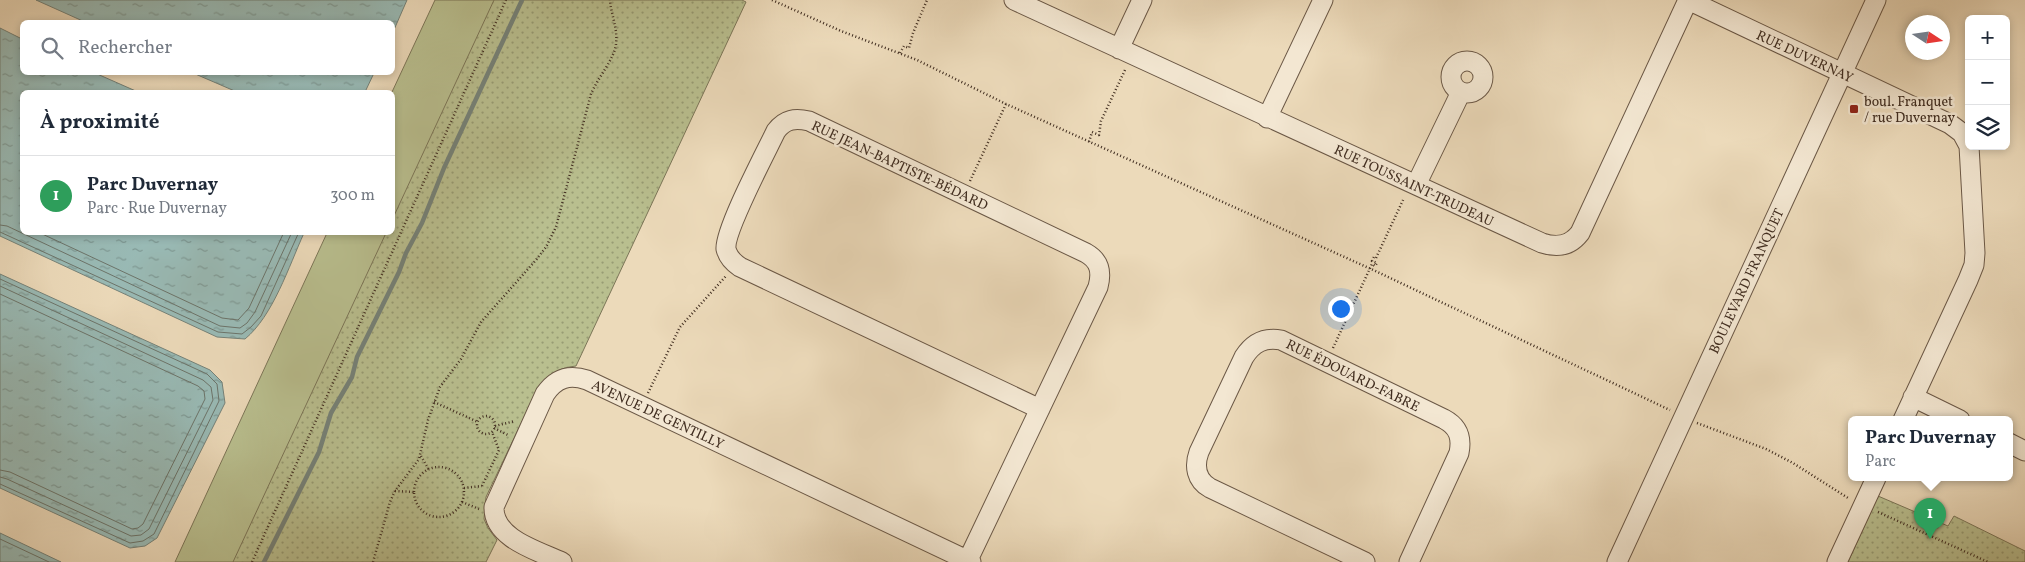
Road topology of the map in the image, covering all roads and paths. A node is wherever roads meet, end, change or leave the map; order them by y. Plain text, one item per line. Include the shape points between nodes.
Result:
1 (506, 0) edge
2 (610, 0) edge
3 (772, 0) edge
4 (927, 0) edge
5 (1014, 0) edge
6 (1142, 0) edge
7 (1323, 0) edge
8 (1688, 0) edge
9 (1876, 0) edge
10 (1888, 0) edge
11 (900, 53) junction
12 (1124, 56) junction
13 (1847, 75) junction
14 (1461, 92) dead end
15 (1006, 104) junction
16 (1267, 118) junction
17 (1965, 139) edge
18 (1089, 142) junction
19 (1969, 150) edge
20 (968, 185) dead end
21 (1411, 188) junction
22 (1371, 269) junction
23 (730, 272) dead end
24 (1330, 353) dead end
25 (646, 396) dead end
26 (1913, 397) junction
27 (434, 402) junction
28 (1040, 409) junction
29 (1670, 410) dead end
30 (1905, 416) edge
31 (1952, 416) edge
32 (522, 421) dead end
33 (478, 422) junction
34 (494, 427) junction
35 (1707, 427) dead end
36 (492, 432) junction
37 (514, 438) dead end
38 (2013, 445) edge
39 (2025, 451) edge
40 (420, 455) junction
41 (429, 470) junction
42 (1875, 481) edge
43 (482, 486) junction
44 (492, 486) dead end
45 (464, 488) junction
46 (395, 491) junction
47 (415, 492) junction
48 (1854, 501) dead end
49 (462, 502) junction
50 (1872, 510) dead end
51 (484, 511) dead end
52 (252, 562) edge
53 (374, 562) edge
54 (562, 562) edge
55 (968, 562) edge
56 (1365, 562) edge
57 (1409, 562) edge
58 (1617, 562) edge
59 (1629, 562) edge
60 (1837, 562) edge
61 (1988, 562) edge

1 - 52 path
2 - 27 path via 616,45 591,94 556,227 536,260 481,322
3 - 11 path
4 - 11 path via 909,48 904,46
5 - 12 street, RUE TOUSSAINT-TRUDEAU
6 - 12 street
7 - 16 street
8 - 13 street, RUE DUVERNAY
8 - 21 street, RUE TOUSSAINT-TRUDEAU via 1576,239 1563,245 1549,246
9 - 13 street, BOULEVARD FRANQUET
10 - 13 street, BOULEVARD FRANQUET
11 - 15 path
12 - 16 street, RUE TOUSSAINT-TRUDEAU
12 - 18 path via 1099,135 1092,132
13 - 17 street, RUE DUVERNAY via 1950,124
13 - 58 street, BOULEVARD FRANQUET
13 - 59 street, BOULEVARD FRANQUET
14 - 21 street
15 - 18 path
15 - 20 path
16 - 21 street, RUE TOUSSAINT-TRUDEAU
18 - 22 path
19 - 26 street, RUE DUVERNAY via 1974,265
21 - 22 path via 1372,261 1376,263
22 - 24 path
22 - 29 path
23 - 25 path via 680,326
26 - 30 street, RUE DUVERNAY
26 - 31 street
27 - 33 path
27 - 40 path
28 - 28 street, RUE JEAN-BAPTISTE-BÉDARD via 731,260 726,249 730,229 776,131 783,123 792,119 809,121 1092,256 1100,271 1098,287
28 - 55 street, RUE JEAN-BAPTISTE-BÉDARD
32 - 34 path
33 - 34 path via 487,417 492,419
33 - 36 path via 480,432
34 - 36 path
34 - 37 path
35 - 48 path via 1799,466
36 - 43 path via 499,450
38 - 39 street
40 - 41 path
40 - 46 path
41 - 45 path via 449,469 461,480
41 - 47 path via 419,479
42 - 60 street
43 - 44 path
43 - 45 path
45 - 49 path
46 - 47 path
46 - 53 path
47 - 49 path via 421,509 435,517 450,514
49 - 51 path
50 - 61 path
54 - 55 street, AVENUE DE GENTILLY via 507,535 498,525 494,513 496,501 545,394 554,383 570,376 587,380
56 - 57 street, RUE ÉDOUARD-FABRE via 1210,488 1200,478 1196,468 1199,452 1244,357 1255,344 1281,340 1444,418 1456,427 1460,438 1459,453

